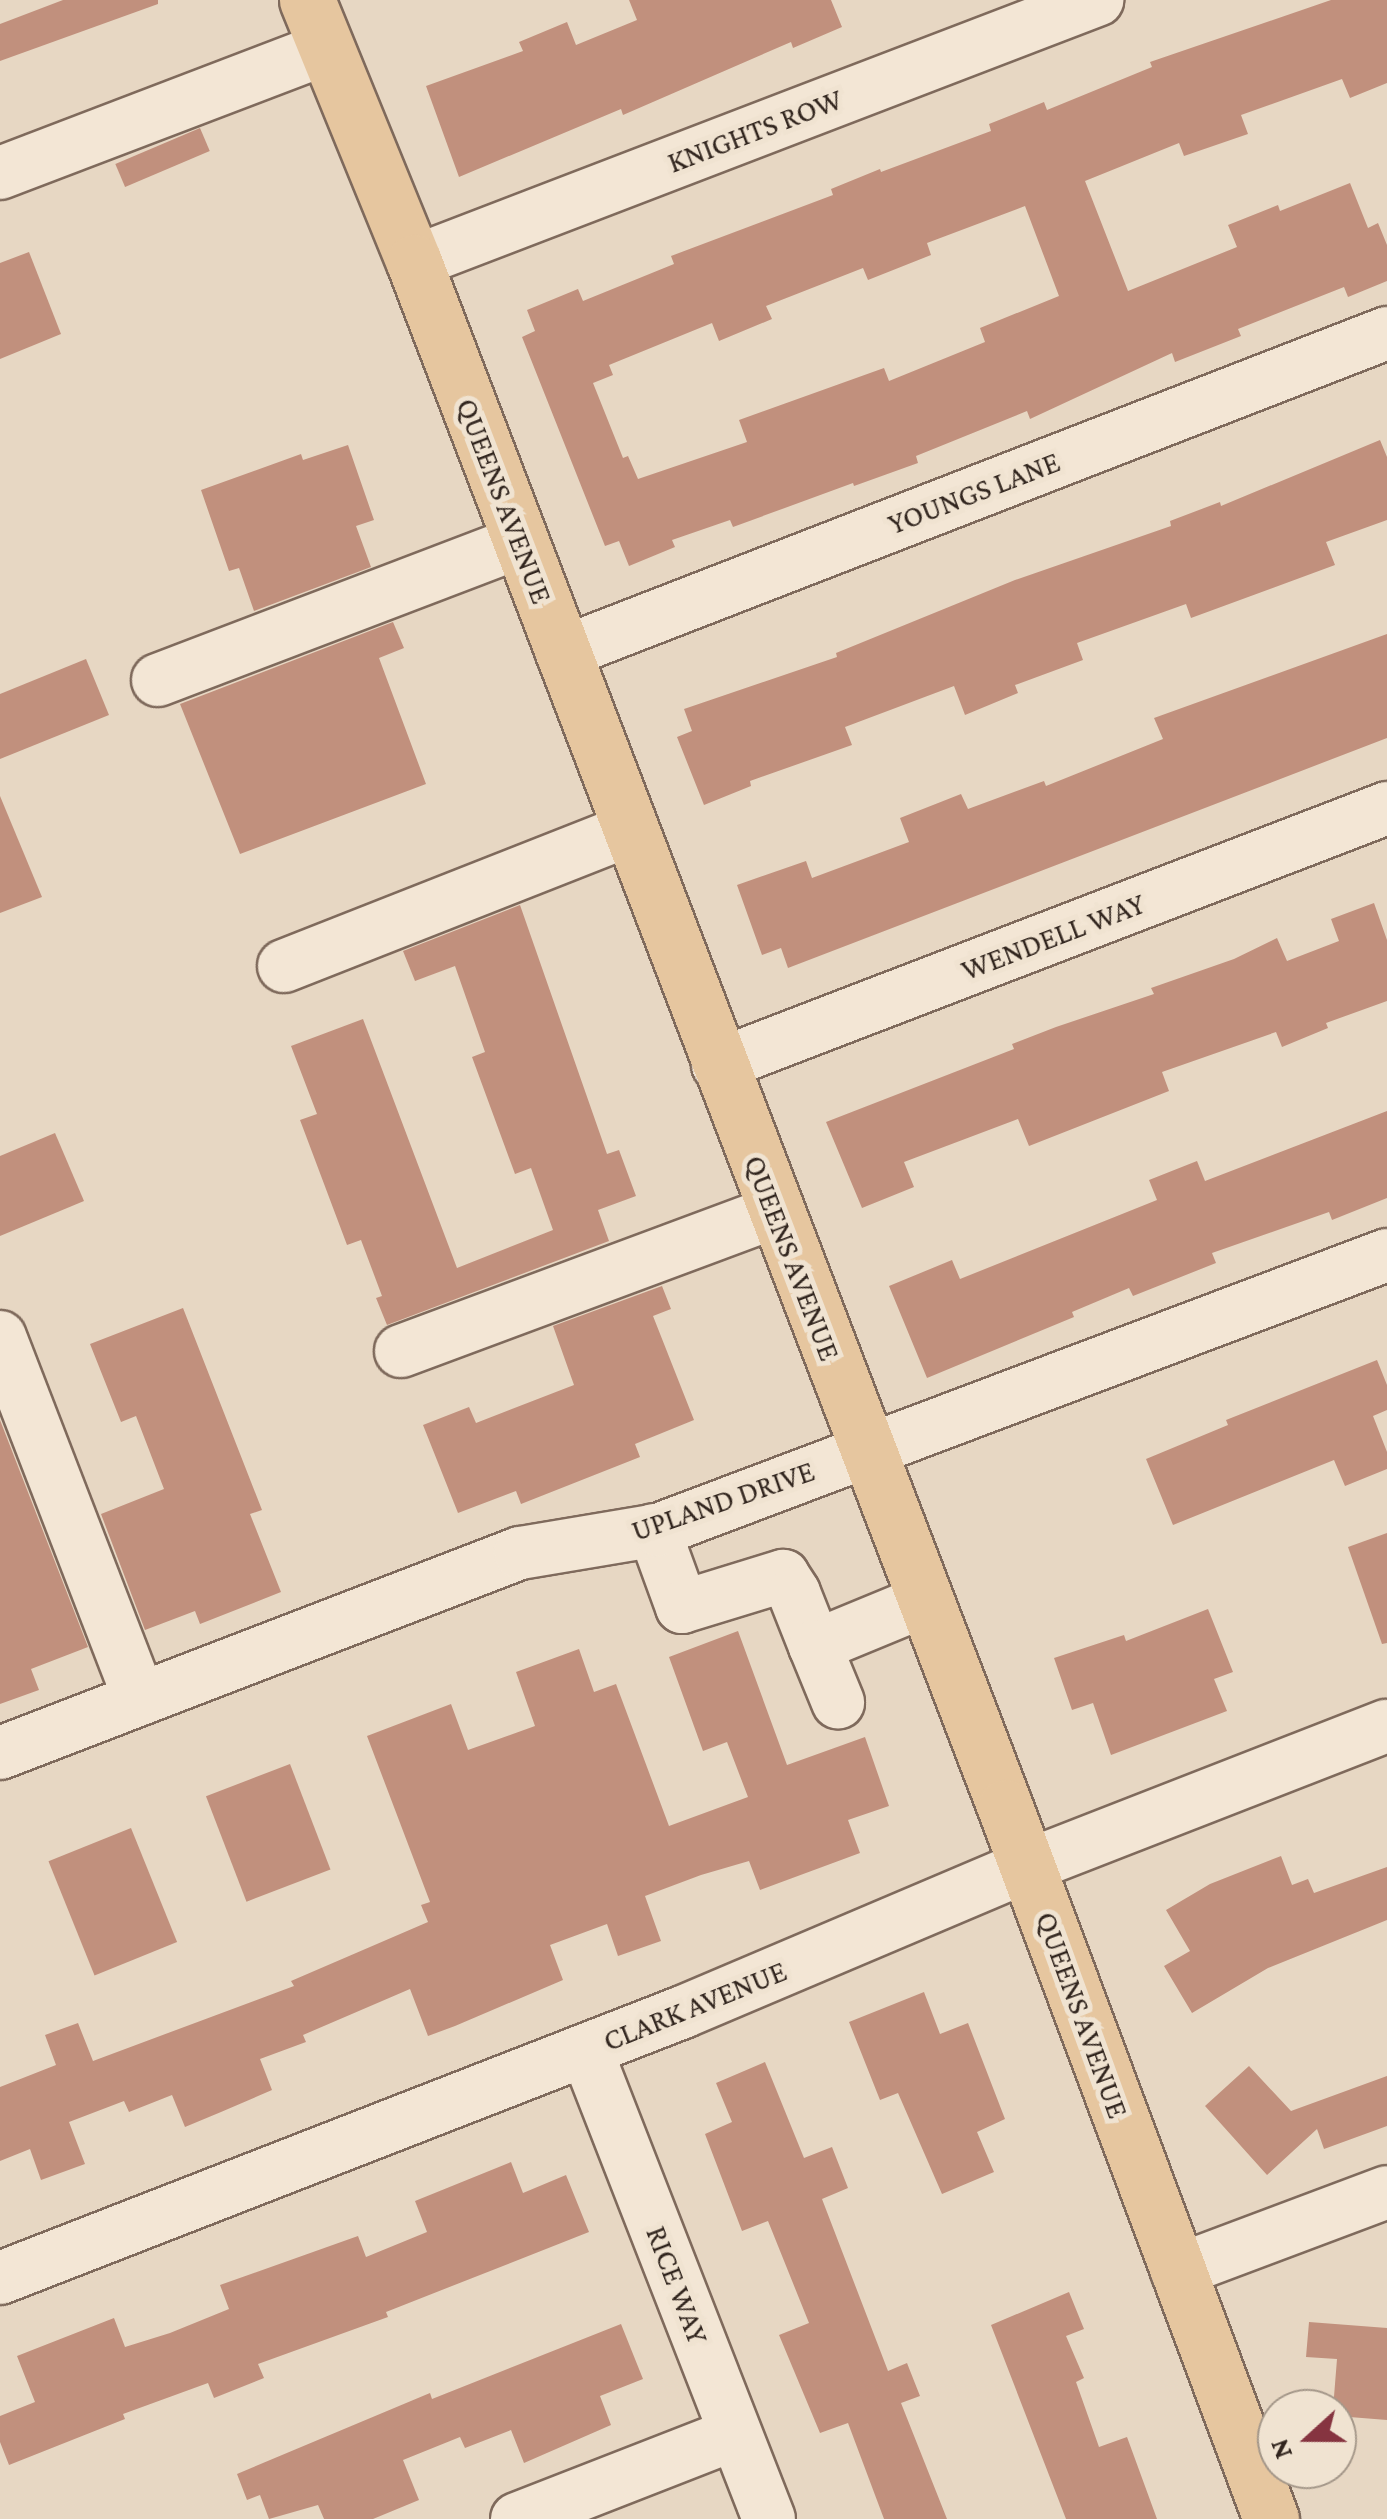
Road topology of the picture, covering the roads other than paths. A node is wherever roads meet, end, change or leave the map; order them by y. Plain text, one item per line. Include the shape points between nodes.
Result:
1 (1097, 0) edge
2 (317, 24) edge
3 (0, 173) edge
4 (414, 262) junction
5 (1387, 334) edge
6 (520, 542) junction
7 (562, 653) junction
8 (158, 680) dead end
9 (1387, 808) edge
10 (629, 830) junction
11 (284, 966) dead end
12 (718, 1066) junction
13 (774, 1212) junction
14 (1387, 1255) edge
15 (0, 1337) edge
16 (400, 1350) dead end
17 (865, 1450) junction
18 (654, 1530) junction
19 (924, 1601) junction
20 (816, 1646) junction
21 (140, 1699) junction
22 (838, 1702) dead end
23 (1387, 1726) edge
24 (0, 1753) edge
25 (1026, 1866) junction
26 (586, 2050) junction
27 (1387, 2192) edge
28 (1177, 2271) junction
29 (0, 2278) edge
30 (735, 2434) junction
31 (517, 2519) edge
32 (768, 2519) edge
33 (1271, 2519) edge

1 - 4 street, KNIGHTS ROW
2 - 3 street
2 - 4 main road, QUEENS AVENUE
4 - 6 main road, QUEENS AVENUE
5 - 7 street, YOUNGS LANE
6 - 7 main road, QUEENS AVENUE
6 - 8 street
7 - 10 main road, QUEENS AVENUE
9 - 12 street, WENDELL WAY
10 - 11 street
10 - 12 main road, QUEENS AVENUE
12 - 13 main road, QUEENS AVENUE
13 - 16 street
13 - 17 main road, QUEENS AVENUE
14 - 17 street, UPLAND DRIVE
15 - 21 street
17 - 18 street, UPLAND DRIVE
17 - 19 main road, QUEENS AVENUE
18 - 20 street via 682,1607 782,1576
18 - 21 street, UPLAND DRIVE via 520,1553
19 - 20 street
19 - 25 main road, QUEENS AVENUE
20 - 22 street
21 - 24 street, UPLAND DRIVE
23 - 25 street, CLARK AVENUE
25 - 26 street, CLARK AVENUE
25 - 28 main road, QUEENS AVENUE
26 - 29 street, CLARK AVENUE
26 - 30 street, RICE WAY
27 - 28 street
28 - 33 main road, QUEENS AVENUE
30 - 31 street
30 - 32 street, RICE WAY

